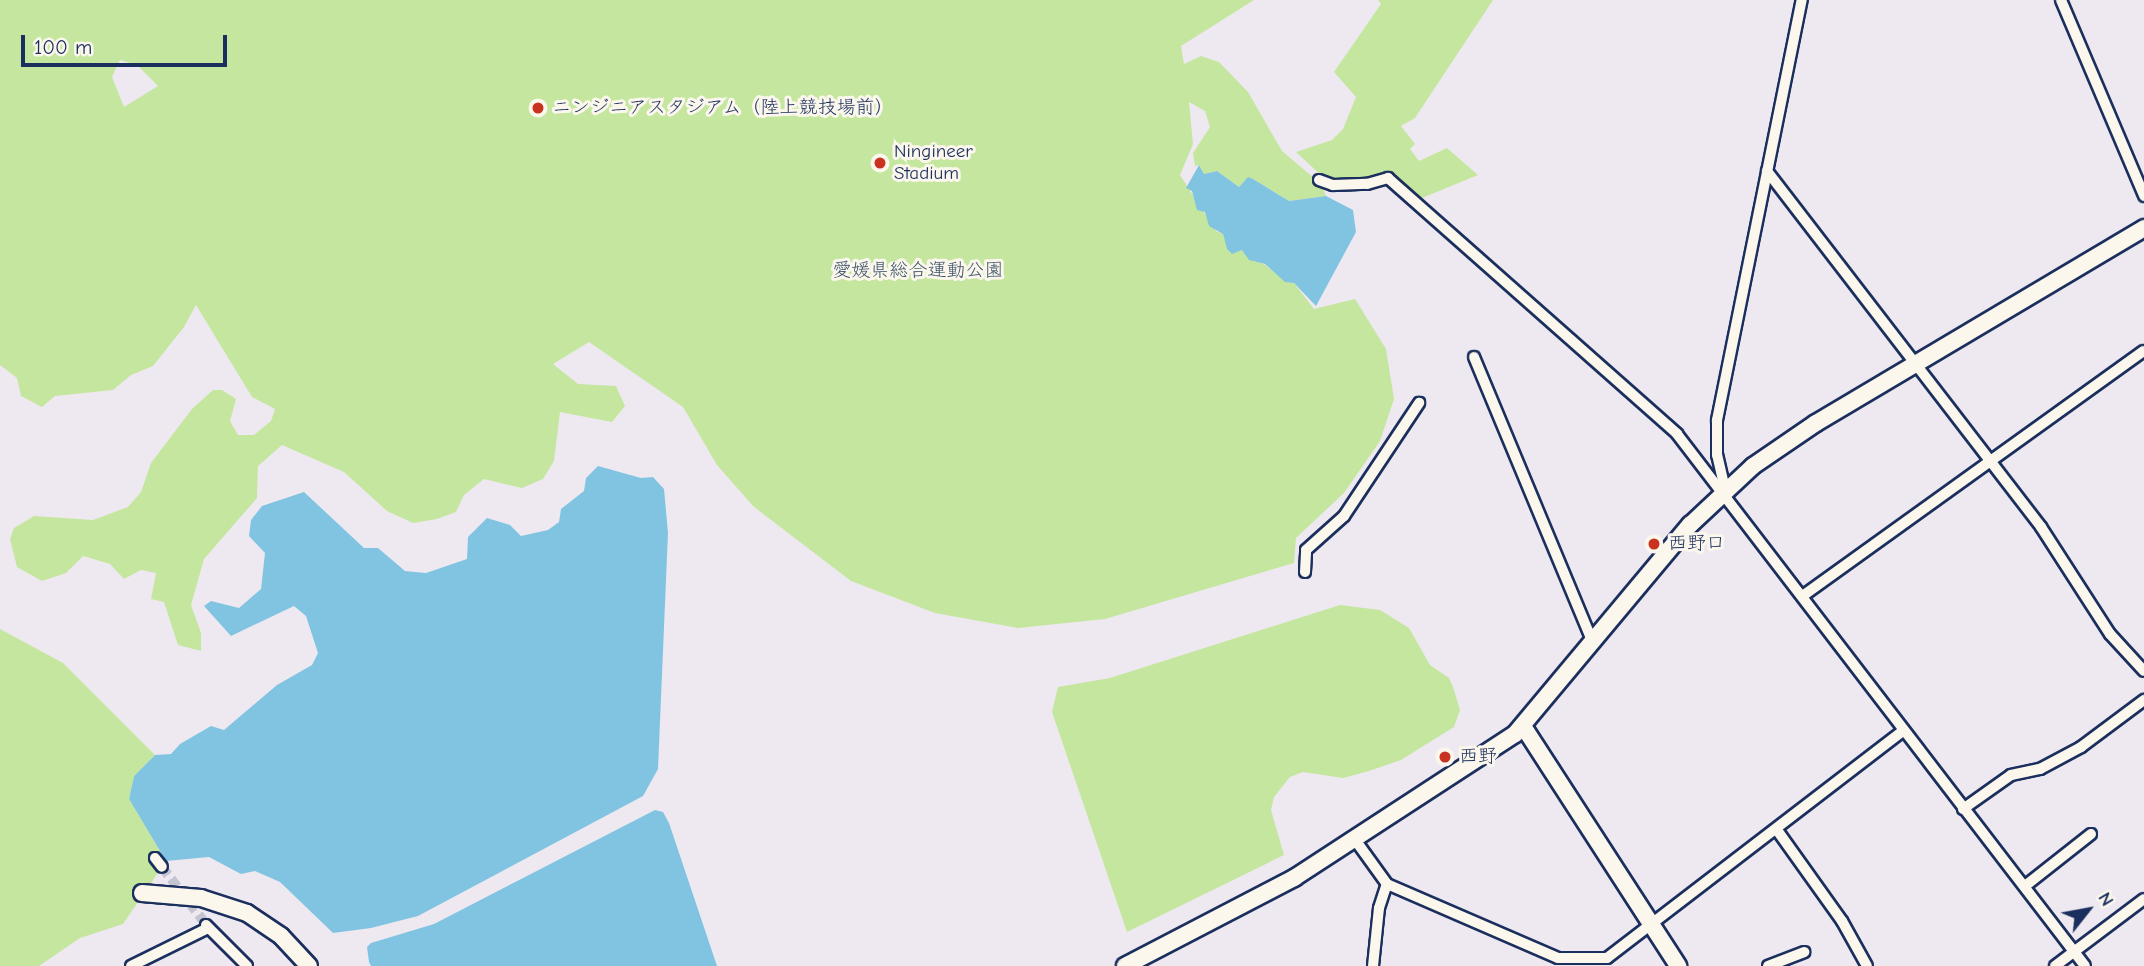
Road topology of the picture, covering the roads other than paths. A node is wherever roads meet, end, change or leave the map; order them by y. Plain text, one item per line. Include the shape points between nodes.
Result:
1 (1802, 0) edge
2 (2061, 0) edge
3 (1767, 171) junction
4 (1318, 180) dead end
5 (2144, 196) edge
6 (2144, 228) edge
7 (2144, 351) edge
8 (1474, 357) dead end
9 (1916, 364) junction
10 (1419, 403) dead end
11 (1990, 463) junction
12 (1725, 491) junction
13 (1305, 572) dead end
14 (1804, 595) junction
15 (1592, 640) junction
16 (2144, 671) edge
17 (2144, 700) edge
18 (1519, 730) junction
19 (1902, 732) junction
20 (1963, 809) junction
21 (1777, 830) junction
22 (2091, 834) dead end
23 (1356, 841) junction
24 (1387, 884) junction
25 (2025, 886) junction
26 (142, 893) dead end
27 (2143, 902) edge
28 (1652, 928) junction
29 (2076, 950) junction
30 (1804, 952) dead end
31 (131, 966) edge
32 (247, 966) edge
33 (309, 966) edge
34 (1125, 966) edge
35 (1373, 966) edge
36 (1678, 966) edge
37 (1768, 966) edge
38 (1867, 966) edge
39 (2055, 966) edge
40 (2085, 966) edge

1 - 3 street
2 - 5 street
3 - 9 street
3 - 12 street via 1717,421 1717,455
4 - 12 street via 1333,185 1388,178 1677,435
6 - 9 street
7 - 11 street
8 - 15 street
9 - 11 street
9 - 12 street via 1784,444
10 - 13 street via 1343,516 1306,550
11 - 14 street
11 - 16 street via 2041,527 2110,634
12 - 14 street
12 - 15 street
14 - 19 street
15 - 18 street
17 - 20 street via 2081,747 2040,769 2011,775
18 - 23 street
18 - 28 street
19 - 20 street
19 - 21 street
20 - 25 street
21 - 28 street
21 - 38 street via 1842,921
22 - 25 street
23 - 24 street
23 - 34 street via 1230,914
24 - 28 street via 1558,958 1607,958
24 - 35 street via 1379,908
25 - 29 street
26 - 33 street via 201,898 247,913 281,936
27 - 29 street
28 - 36 street
29 - 39 street
29 - 40 street
30 - 37 street
31 - 32 street via 207,925

